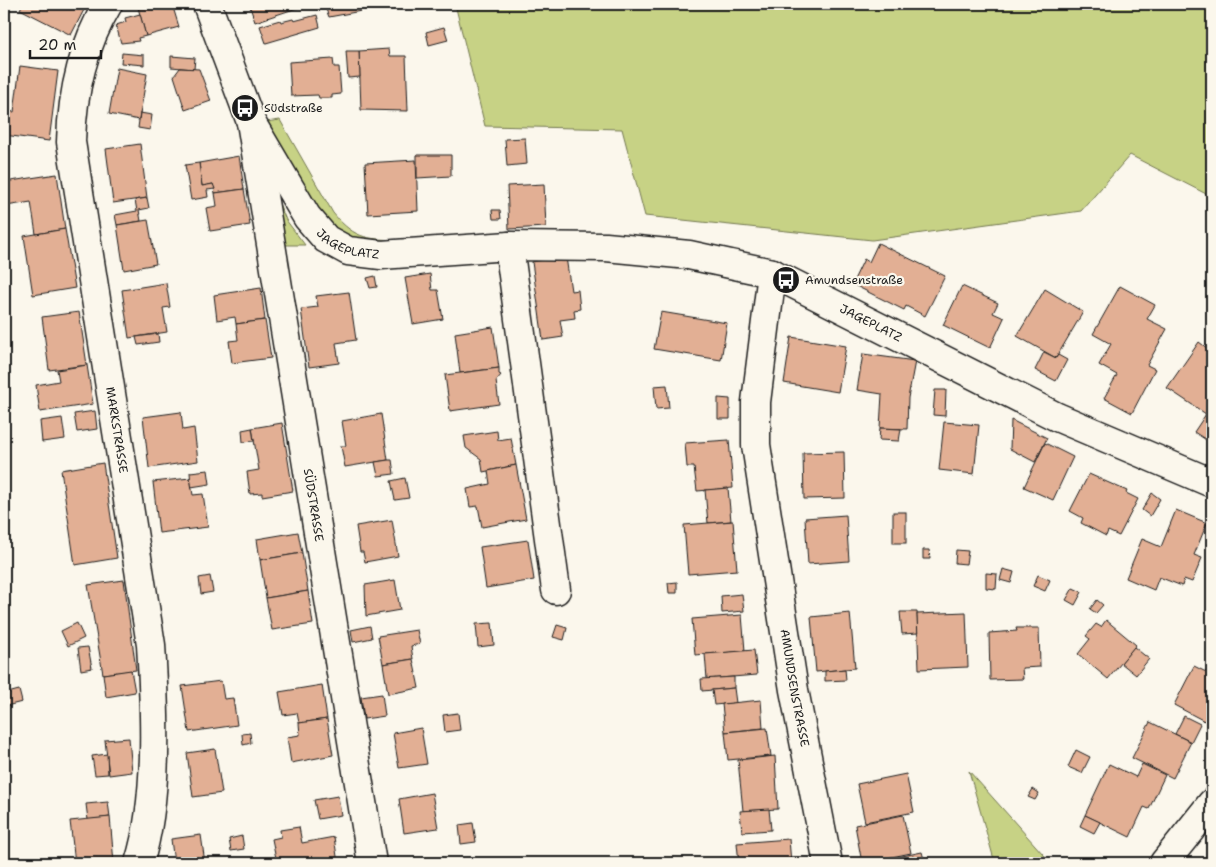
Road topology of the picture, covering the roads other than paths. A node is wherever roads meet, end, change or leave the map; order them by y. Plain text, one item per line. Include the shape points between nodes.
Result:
1 (108, 4) edge
2 (207, 4) edge
3 (251, 122) junction
4 (509, 246) junction
5 (772, 273) junction
6 (1212, 483) edge
7 (556, 590) dead end
8 (1212, 802) edge
9 (139, 863) edge
10 (372, 863) edge
11 (828, 863) edge
12 (1164, 863) edge

1 - 9 street, MARKSTRASSE via 82,64 74,101 71,142 151,645 152,766 148,816
2 - 3 street, SÜDSTRASSE
3 - 4 street, JAGEPLATZ via 307,218 338,247 381,255
3 - 10 street, SÜDSTRASSE
4 - 5 street, JAGEPLATZ via 650,250 734,263
4 - 7 street
5 - 6 street, JAGEPLATZ via 1057,417
5 - 11 street, AMUNDSENSTRASSE via 756,402 756,445 794,690
8 - 12 street

